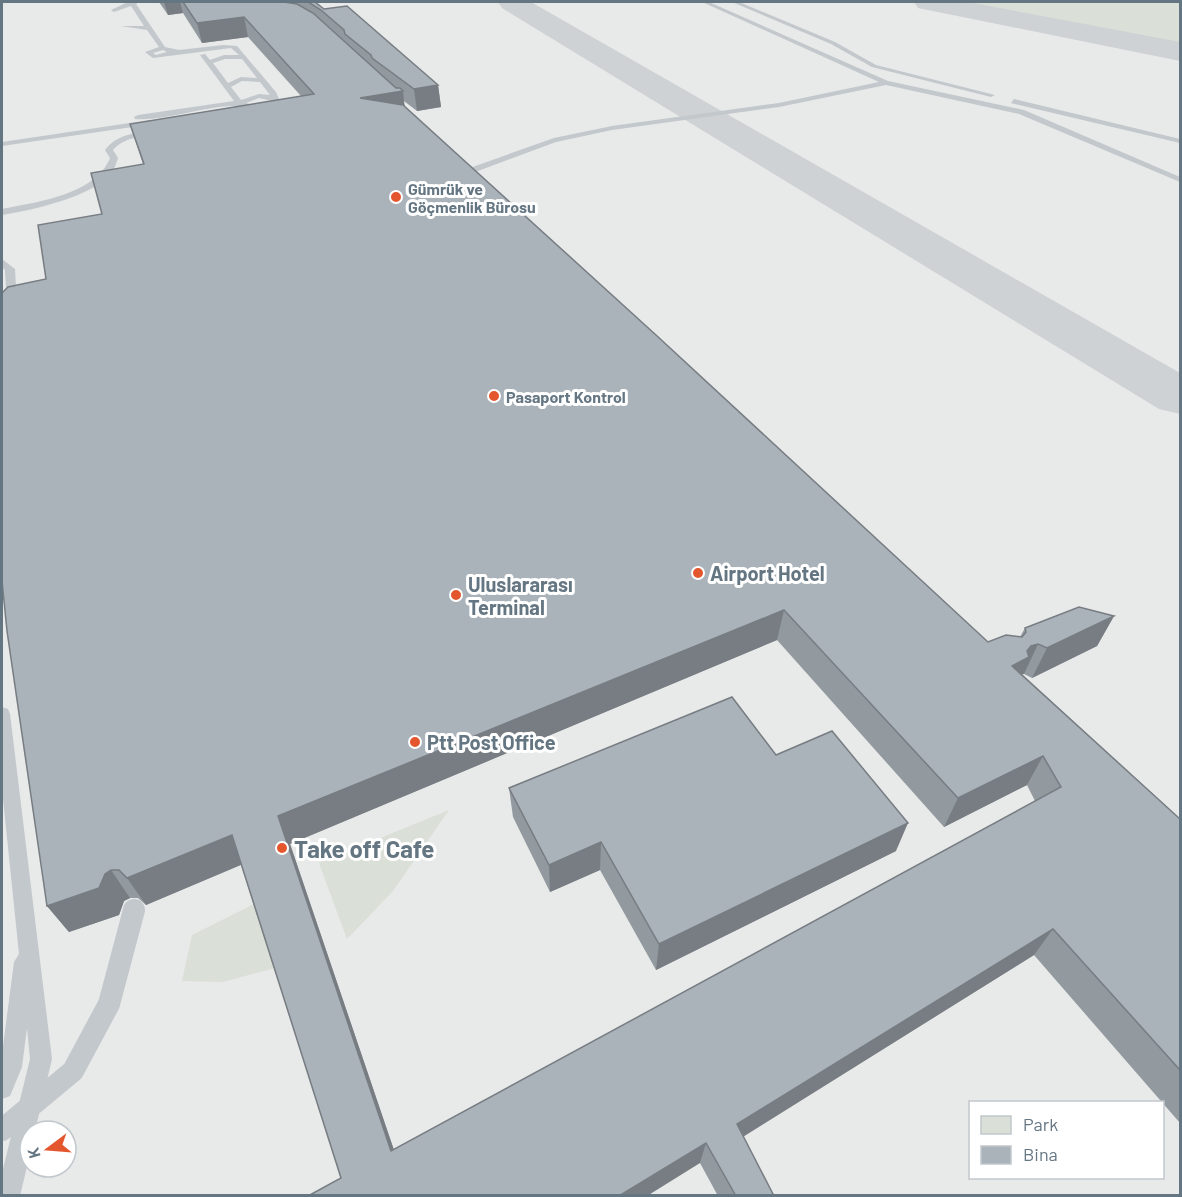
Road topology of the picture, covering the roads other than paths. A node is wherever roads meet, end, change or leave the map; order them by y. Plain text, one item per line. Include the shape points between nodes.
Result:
1 (2, 2) edge
2 (13, 2) edge
3 (133, 2) edge
4 (705, 2) edge
5 (735, 2) edge
6 (113, 9) dead end
7 (124, 26) dead end
8 (149, 27) junction
9 (163, 48) junction
10 (200, 51) junction
11 (175, 52) junction
12 (244, 57) junction
13 (209, 62) junction
14 (262, 80) junction
15 (886, 83) junction
16 (226, 86) junction
17 (999, 97) dead end
18 (1010, 100) dead end
19 (242, 105) junction
20 (167, 130) edge
21 (2, 138) edge
22 (1180, 141) edge
23 (2, 144) edge
24 (460, 163) edge
25 (467, 172) junction
26 (476, 180) edge
27 (1180, 180) edge
28 (2, 212) edge
29 (2, 261) edge
30 (13, 315) edge
31 (2, 714) edge
32 (134, 910) dead end
33 (27, 936) junction
34 (2, 1088) edge
35 (2, 1130) edge
36 (8, 1196) edge

1 - 2 lane
3 - 6 lane
3 - 8 lane
4 - 15 lane
5 - 17 lane via 833,43 874,66
7 - 8 lane
8 - 9 lane
9 - 11 lane
9 - 11 lane via 148,52 152,57 161,57
10 - 11 lane
10 - 12 lane via 231,46
10 - 13 lane
12 - 13 lane
12 - 14 lane
13 - 16 lane
14 - 16 lane via 241,79
14 - 19 lane via 275,99 253,97 242,101
15 - 25 lane via 779,105 600,130 554,140
15 - 27 lane via 1021,112
16 - 19 lane
18 - 22 lane
19 - 21 lane
19 - 23 lane
20 - 28 lane via 124,137 113,143 109,150 114,158 108,172 78,191 35,206
24 - 25 lane
25 - 26 lane
29 - 30 lane via 10,269
31 - 33 lane
32 - 35 lane, bridge via 109,1004 73,1071
33 - 34 lane via 11,1067
33 - 36 lane via 41,1059

